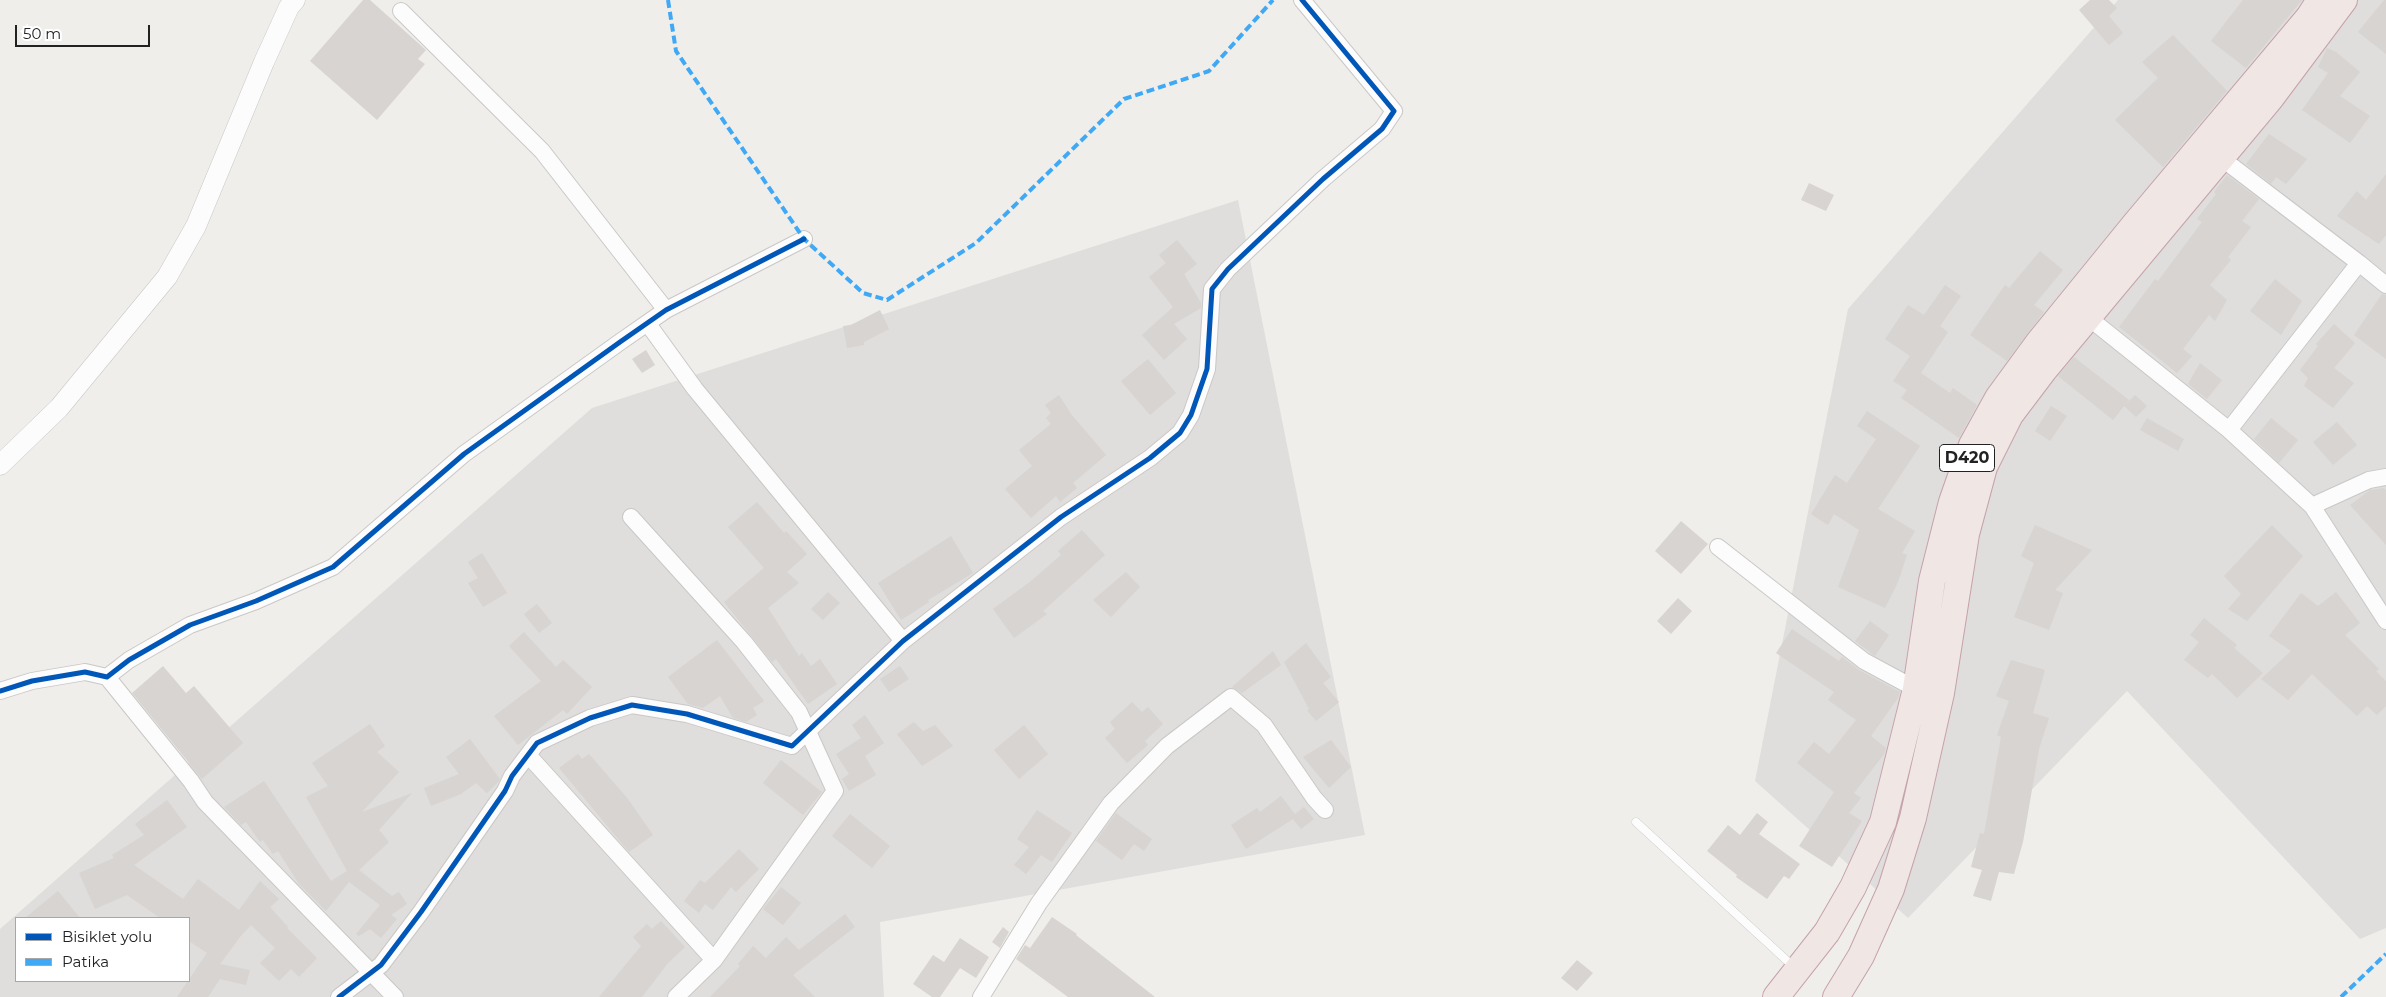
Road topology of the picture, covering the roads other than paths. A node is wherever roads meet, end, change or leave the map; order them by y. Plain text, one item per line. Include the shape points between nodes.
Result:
1 (295, 0) edge
2 (1302, 0) edge
3 (2320, 0) edge
4 (2344, 0) edge
5 (401, 11) dead end
6 (2220, 157) junction
7 (804, 239) dead end
8 (2359, 263) junction
9 (2386, 285) edge
10 (666, 310) junction
11 (2089, 318) junction
12 (648, 324) junction
13 (2229, 430) junction
14 (0, 465) edge
15 (2386, 477) edge
16 (2312, 506) junction
17 (631, 517) dead end
18 (1718, 547) dead end
19 (2386, 621) edge
20 (903, 641) junction
21 (108, 677) junction
22 (1916, 689) junction
23 (0, 691) edge
24 (808, 730) junction
25 (528, 755) junction
26 (1325, 810) dead end
27 (1636, 822) dead end
28 (714, 960) junction
29 (1798, 971) junction
30 (371, 973) junction
31 (340, 997) edge
32 (395, 997) edge
33 (676, 997) edge
34 (982, 997) edge
35 (1776, 997) edge
36 (1836, 997) edge

1 - 14 street via 264,62 196,226 167,276 59,408
2 - 20 street via 1394,111 1382,129 1323,179 1228,269 1212,289 1207,369 1191,415 1180,433 1150,458 1061,517
3 - 22 highway, D420 via 2039,342 1998,398 1972,445 1952,502 1932,581
4 - 6 highway, D420 via 2270,99
5 - 10 street via 542,151
6 - 8 street
6 - 11 highway, D420
7 - 10 street
8 - 9 street
8 - 13 street
10 - 12 street
11 - 13 street
11 - 36 highway, D420 via 2010,415 1984,467 1966,534 1941,693 1912,818 1891,890 1860,956
12 - 20 street via 695,389
12 - 21 street via 464,454 333,567 190,625 128,660
13 - 16 street
15 - 16 street via 2369,480
16 - 19 street
17 - 24 street via 744,642 799,712
18 - 22 street via 1864,661
20 - 24 street
21 - 23 street via 85,672 32,681
21 - 30 street via 205,802
22 - 29 highway, D420 via 1883,822 1849,895
24 - 25 street via 792,746 687,714 632,705 590,718 537,743
24 - 28 street via 835,791
25 - 28 street
25 - 30 street via 422,912
26 - 34 street via 1264,725 1230,696 1167,746 1111,803 1039,903
27 - 29 lane
28 - 33 street
29 - 35 highway, D420
30 - 31 street
30 - 32 street

